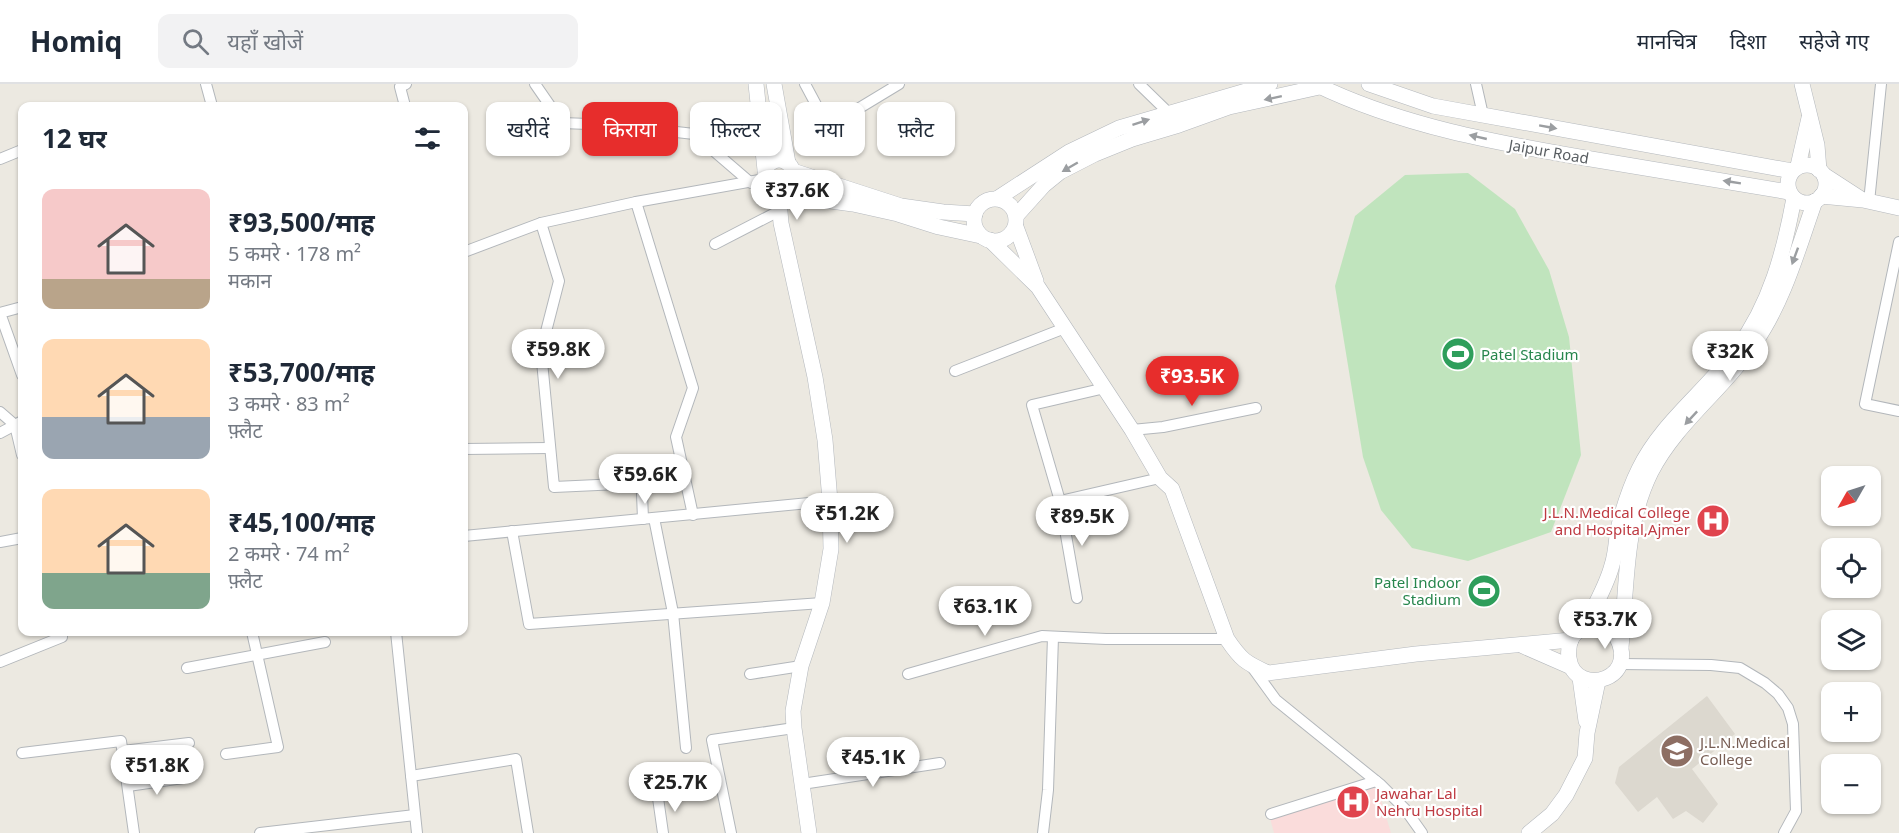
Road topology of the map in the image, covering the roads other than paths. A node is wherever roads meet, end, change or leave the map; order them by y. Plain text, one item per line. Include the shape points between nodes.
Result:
1 (206, 84) edge
2 (406, 84) edge
3 (535, 84) edge
4 (756, 84) edge
5 (774, 84) edge
6 (805, 84) edge
7 (899, 84) edge
8 (1139, 84) edge
9 (1270, 84) edge
10 (1370, 84) edge
11 (1476, 84) edge
12 (1802, 84) edge
13 (1881, 84) edge
14 (1322, 85) edge
15 (211, 102) edge
16 (404, 102) edge
17 (1170, 112) junction
18 (1810, 112) junction
19 (1483, 115) junction
20 (1519, 121) junction
21 (1179, 125) junction
22 (1516, 145) junction
23 (1092, 148) junction
24 (18, 152) edge
25 (1706, 155) junction
26 (0, 159) edge
27 (1795, 168) junction
28 (1822, 172) junction
29 (760, 177) junction
30 (1704, 178) junction
31 (787, 179) junction
32 (1792, 195) junction
33 (998, 198) junction
34 (1818, 199) junction
35 (1866, 201) junction
36 (636, 202) junction
37 (1899, 208) edge
38 (779, 211) junction
39 (975, 214) junction
40 (1016, 221) junction
41 (541, 223) junction
42 (986, 238) junction
43 (1899, 242) edge
44 (715, 244) dead end
45 (468, 250) edge
46 (790, 258) junction
47 (1038, 286) junction
48 (18, 308) edge
49 (1065, 328) junction
50 (18, 364) edge
51 (955, 371) dead end
52 (1105, 388) junction
53 (1256, 408) dead end
54 (1899, 411) edge
55 (0, 412) edge
56 (18, 422) edge
57 (18, 424) edge
58 (1132, 430) junction
59 (0, 433) edge
60 (549, 448) junction
61 (468, 449) edge
62 (641, 468) dead end
63 (1160, 478) junction
64 (641, 483) junction
65 (830, 501) junction
66 (1060, 501) junction
67 (693, 515) junction
68 (648, 519) junction
69 (512, 531) junction
70 (468, 536) edge
71 (18, 539) edge
72 (0, 542) edge
73 (1077, 598) dead end
74 (822, 603) junction
75 (673, 613) junction
76 (1587, 623) junction
77 (58, 636) edge
78 (253, 636) edge
79 (396, 636) edge
80 (1053, 637) junction
81 (1227, 639) junction
82 (1570, 640) junction
83 (325, 642) dead end
84 (1523, 646) junction
85 (1622, 647) junction
86 (257, 655) junction
87 (0, 662) edge
88 (1620, 664) junction
89 (1250, 665) junction
90 (801, 666) junction
91 (187, 668) dead end
92 (1575, 672) junction
93 (750, 674) dead end
94 (908, 674) dead end
95 (1598, 681) junction
96 (794, 728) junction
97 (1587, 733) junction
98 (189, 743) dead end
99 (686, 748) dead end
100 (123, 751) junction
101 (22, 753) dead end
102 (226, 754) dead end
103 (940, 763) dead end
104 (411, 776) junction
105 (183, 778) dead end
106 (1376, 781) junction
107 (802, 784) junction
108 (128, 786) junction
109 (658, 798) dead end
110 (1271, 814) dead end
111 (416, 815) junction
112 (134, 833) edge
113 (260, 833) edge
114 (417, 833) edge
115 (528, 833) edge
116 (663, 833) edge
117 (731, 833) edge
118 (809, 833) edge
119 (1043, 833) edge
120 (1422, 833) edge
121 (1529, 833) edge
122 (1784, 833) edge

1 - 15 street
2 - 16 street via 400,87
3 - 29 street via 562,123 694,134
4 - 29 street
5 - 31 street
6 - 7 street via 828,127
8 - 17 street
9 - 17 street
10 - 19 street, Jaipur Road via 1432,106
11 - 19 street
12 - 18 street
13 - 35 street
14 -> 21 street via 1229,107
22 -> 14 street, Jaipur Road via 1384,114
17 - 21 street
23 -> 17 street via 1119,128
18 - 27 street
18 - 28 street
19 - 20 street, Jaipur Road
20 - 22 street
20 -> 25 street, Jaipur Road
21 - 23 street
22 - 30 street, Jaipur Road
23 - 33 street via 1061,157
23 -> 40 street via 1044,184
24 - 26 street
25 - 27 street, Jaipur Road
25 - 30 street
27 - 28 street via 1813,165
27 - 32 street via 1788,177
28 - 34 street via 1826,183
28 - 35 street
29 - 31 street via 770,186
29 - 31 street via 775,160 784,161
29 - 36 street
32 -> 30 street, Jaipur Road
31 - 38 street
31 - 39 street via 901,206
31 - 42 street via 816,199 898,214
31 - 46 street
32 - 34 street via 1800,202
32 - 76 street via 1787,236 1765,301 1736,351 1654,443 1639,470 1618,531 1612,568
33 - 39 street via 983,202
33 - 40 street via 1011,205
34 - 35 street
34 -> 85 street via 1771,316 1748,352 1681,429 1650,474 1639,503 1627,563
35 - 37 street
36 - 41 street
36 - 67 street via 693,388 676,437
38 - 44 street
38 - 46 street
39 - 42 street via 976,228
40 - 42 street via 1011,234 1004,239
40 - 47 street
41 - 45 street
41 - 60 street via 558,281 541,351
42 - 47 street
43 - 54 street via 1865,404
46 - 65 street via 815,377
47 - 49 street
48 - 50 street via 0,313
49 - 51 street
49 - 52 street
52 - 58 street
52 - 66 street via 1032,405
53 - 58 street
55 - 56 street
57 - 59 street
58 - 63 street
60 - 61 street
60 - 64 street via 554,487
62 - 64 street
63 - 66 street
63 - 81 street via 1172,489
64 - 68 street
65 - 67 street
65 - 74 street via 831,549
66 - 73 street
67 - 68 street
68 - 69 street
68 - 75 street
69 - 70 street
69 - 75 street via 529,624
71 - 72 street
74 - 75 street
74 - 90 street
75 - 99 street
76 - 82 street
76 - 85 street via 1610,627
77 - 87 street
78 - 86 street
79 - 104 street
80 - 81 street
80 - 94 street via 1042,636
80 - 119 street
81 - 89 street
82 - 84 street
82 - 92 street via 1568,657
83 - 86 street
84 - 89 street via 1416,654 1268,673
84 - 92 street
85 - 88 street
86 - 91 street
86 - 102 street via 278,747
88 - 95 street via 1615,673
88 - 122 street via 1740,669 1778,694 1793,724 1796,811
89 - 106 street via 1276,700
90 - 93 street
90 - 96 street
92 - 95 street
92 - 97 street
95 - 97 street
96 - 107 street
96 - 117 street via 712,740
97 - 121 street via 1585,758 1578,774 1552,814
98 - 100 street
100 - 101 street via 122,741
100 - 108 street
103 - 107 street
104 - 111 street
104 - 115 street via 516,759
105 - 108 street
106 - 110 street
106 - 120 street via 1405,809
107 - 118 street
108 - 112 street
109 - 116 street
111 - 113 street
111 - 114 street

